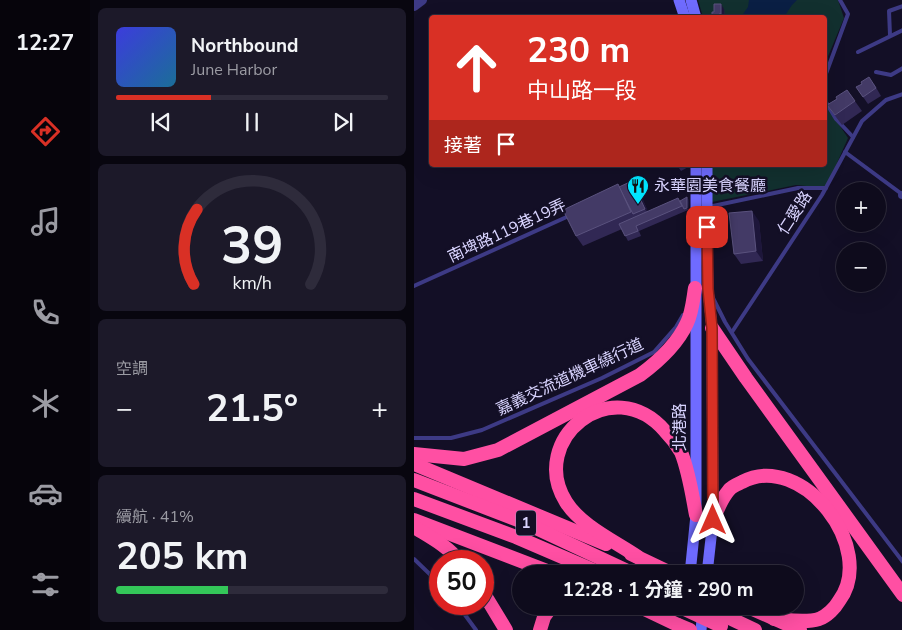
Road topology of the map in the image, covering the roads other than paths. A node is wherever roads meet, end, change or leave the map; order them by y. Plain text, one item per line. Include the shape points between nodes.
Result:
1 (422, 0) edge
2 (679, 0) edge
3 (691, 0) edge
4 (840, 0) edge
5 (414, 6) edge
6 (902, 6) edge
7 (683, 15) edge
8 (695, 15) edge
9 (902, 30) edge
10 (890, 35) junction
11 (858, 52) dead end
12 (902, 68) edge
13 (827, 71) edge
14 (876, 72) dead end
15 (902, 96) edge
16 (827, 104) edge
17 (853, 137) junction
18 (845, 152) junction
19 (695, 167) edge
20 (707, 167) edge
21 (826, 188) junction
22 (902, 195) edge
23 (702, 210) junction
24 (576, 213) edge
25 (414, 286) edge
26 (696, 289) junction
27 (686, 307) dead end
28 (712, 328) junction
29 (732, 332) junction
30 (414, 438) edge
31 (414, 454) edge
32 (414, 464) edge
33 (414, 480) edge
34 (414, 499) edge
35 (696, 515) junction
36 (414, 520) edge
37 (713, 520) junction
38 (414, 528) edge
39 (448, 550) edge
40 (638, 557) junction
41 (414, 559) edge
42 (902, 562) edge
43 (532, 565) edge
44 (581, 565) edge
45 (615, 565) edge
46 (654, 565) edge
47 (691, 565) edge
48 (708, 565) edge
49 (429, 573) edge
50 (902, 595) edge
51 (494, 610) edge
52 (465, 615) edge
53 (545, 615) edge
54 (657, 615) edge
55 (685, 615) edge
56 (697, 615) edge
57 (705, 615) edge
58 (723, 615) edge
59 (765, 615) edge
60 (774, 619) junction
61 (684, 628) edge
62 (725, 628) edge
63 (476, 630) edge
64 (506, 630) edge
65 (540, 630) edge
66 (700, 630) edge
67 (755, 630) edge
68 (800, 630) edge

1 - 5 street
2 - 7 main road
3 - 8 main road
4 - 13 lane via 848,14
6 - 10 lane via 889,11
9 - 10 lane
10 - 11 lane
12 - 14 lane via 891,76
15 - 17 lane, 仁愛路 via 886,100 871,110
16 - 17 lane
17 - 18 lane, 仁愛路
18 - 21 lane, 仁愛路
18 - 22 lane
19 - 23 main road via 692,178
20 - 23 main road
21 - 23 lane via 798,188
21 - 29 lane, 仁愛路
23 - 26 main road
23 - 26 main road
24 - 25 lane, 南埤路119巷19弄
26 - 28 main road, 北港路
26 - 29 lane
26 - 31 highway via 688,322 674,345 640,375 498,450 464,460
26 - 35 main road, 北港路
27 - 30 lane, 嘉義交流道機車繞行道 via 664,343 644,358 482,430 451,438
28 - 37 main road, 北港路
28 - 50 highway
29 - 42 lane via 748,359
32 - 40 highway
33 - 45 highway, 1 via 523,522
34 - 44 highway, 1
35 - 40 highway via 680,451 658,422 627,407 608,407 583,418 566,434 556,466 565,501 577,516
35 - 47 main road, 北港路
36 - 43 highway
37 - 48 main road, 北港路
37 - 60 highway via 730,488 754,476 781,478 802,485 836,521 849,558 846,593 836,607 820,618
38 - 39 highway
40 - 46 highway
41 - 49 lane
51 - 64 highway
52 - 63 lane
53 - 65 highway
54 - 61 highway
55 - 61 main road
56 - 62 highway, bridge
57 - 66 main road
58 - 67 highway
59 - 60 highway
60 - 68 highway

